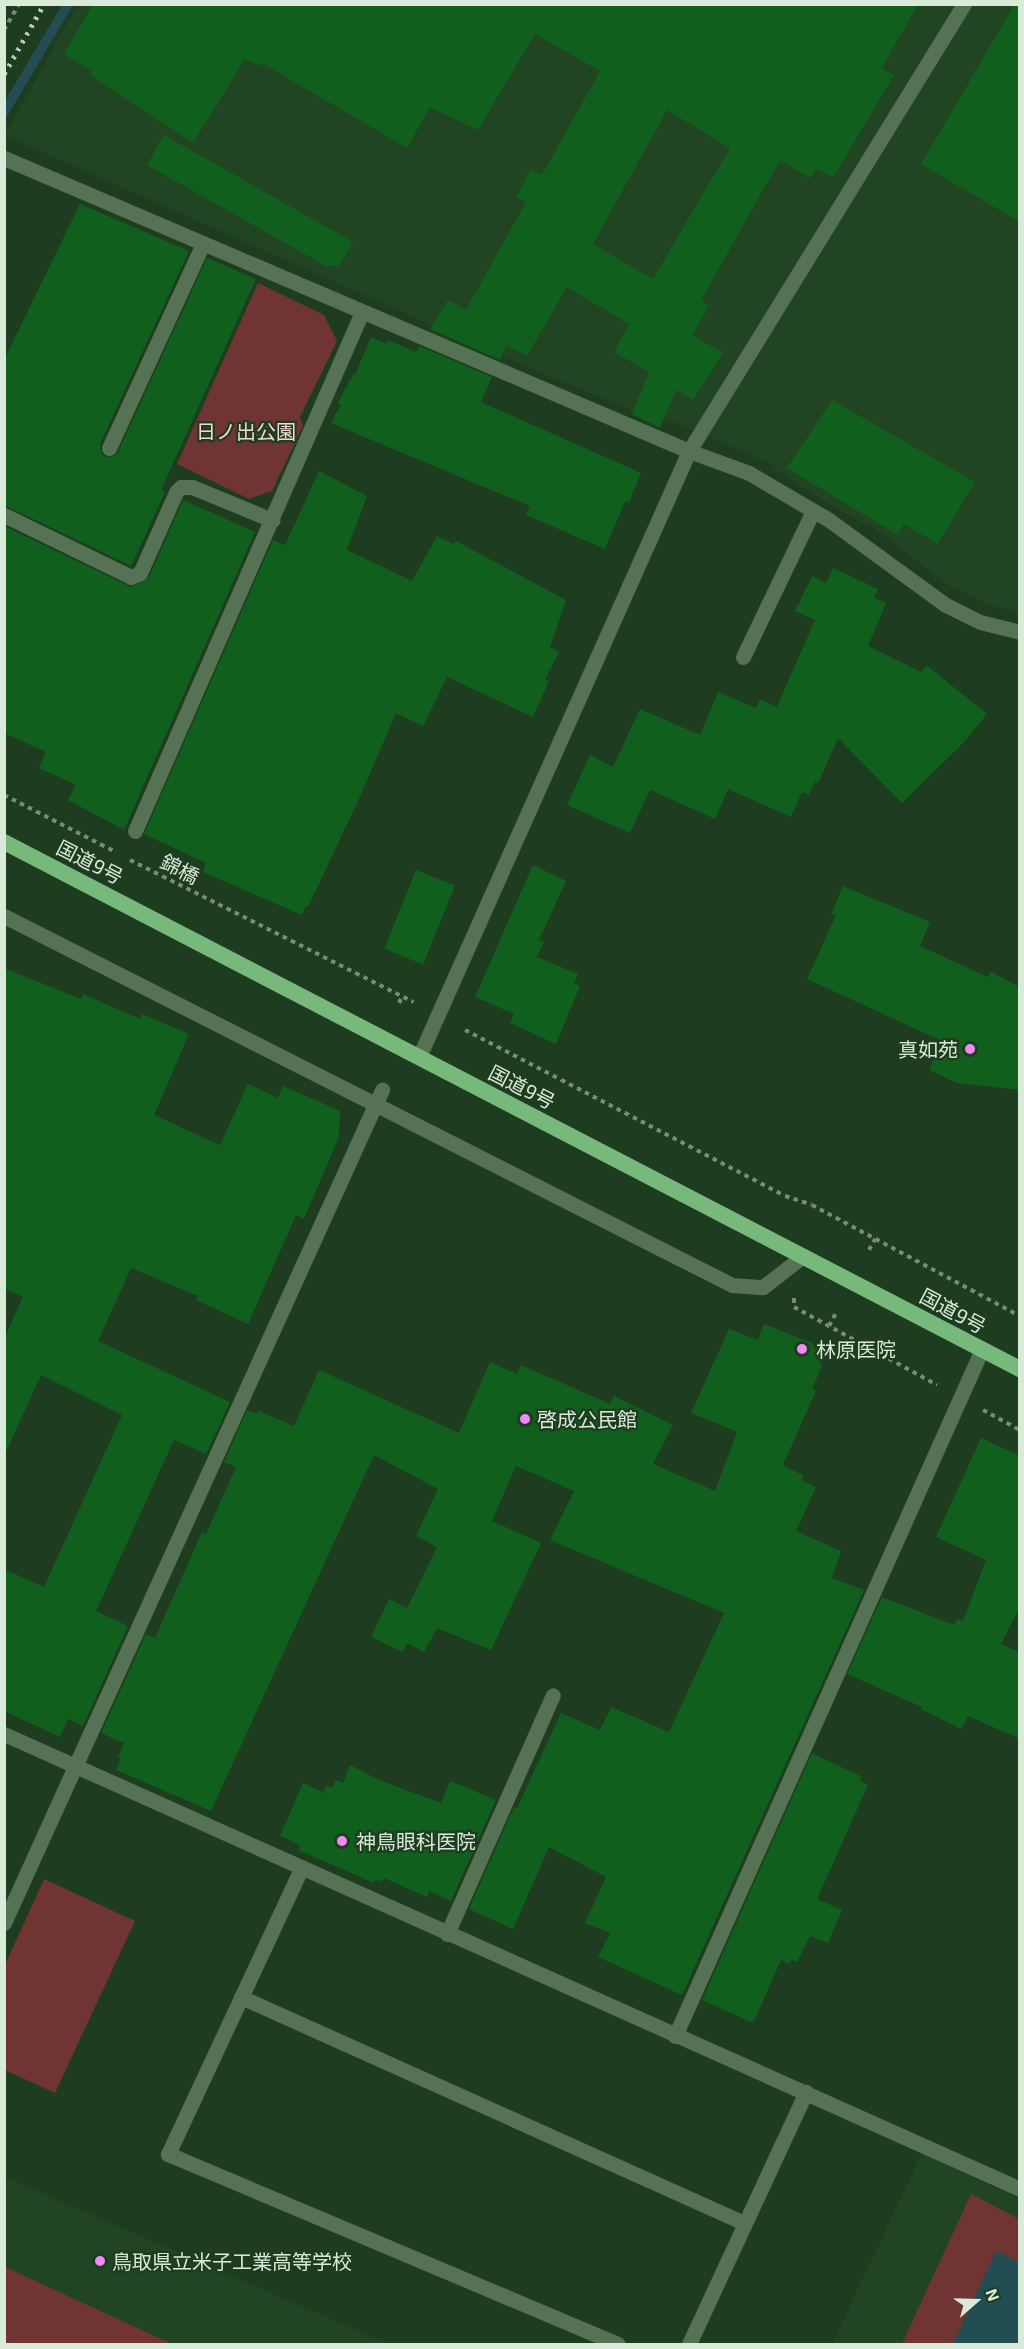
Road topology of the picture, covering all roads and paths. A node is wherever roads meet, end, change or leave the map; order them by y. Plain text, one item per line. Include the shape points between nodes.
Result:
1 (19, 4) edge
2 (964, 4) edge
3 (4, 30) edge
4 (4, 158) edge
5 (203, 244) junction
6 (362, 312) junction
7 (109, 448) dead end
8 (689, 451) junction
9 (813, 510) junction
10 (4, 514) edge
11 (272, 520) junction
12 (1020, 632) edge
13 (743, 657) dead end
14 (4, 795) edge
15 (135, 831) dead end
16 (4, 842) edge
17 (4, 916) edge
18 (402, 997) junction
19 (399, 1003) dead end
20 (418, 1004) dead end
21 (465, 1030) dead end
22 (419, 1058) junction
23 (382, 1090) dead end
24 (375, 1106) junction
25 (875, 1239) junction
26 (869, 1250) dead end
27 (803, 1256) junction
28 (794, 1296) dead end
29 (837, 1311) dead end
30 (1020, 1316) edge
31 (829, 1326) junction
32 (982, 1349) junction
33 (1020, 1369) edge
34 (960, 1398) junction
35 (1020, 1430) edge
36 (553, 1695) dead end
37 (4, 1734) edge
38 (75, 1766) junction
39 (301, 1869) junction
40 (4, 1923) edge
41 (447, 1934) junction
42 (241, 1996) junction
43 (675, 2036) junction
44 (806, 2092) junction
45 (1020, 2189) edge
46 (744, 2223) junction
47 (618, 2344) edge
48 (689, 2344) edge

1 - 3 path
2 - 8 street
4 - 5 street
5 - 6 street
5 - 7 street
6 - 8 street
6 - 11 street
8 - 9 street via 749,473
8 - 22 street
9 - 12 street via 944,604 980,622
9 - 13 street
10 - 11 street via 131,577 140,573 181,487 192,487
11 - 15 street
14 - 18 path, 錦橋
16 - 22 highway, 国道9号
17 - 24 street
18 - 19 path
18 - 20 path, 錦橋
21 - 25 path
22 - 27 highway, 国道9号
23 - 24 street
24 - 27 street via 732,1285 763,1287
24 - 38 street
25 - 26 path
25 - 30 path
27 - 32 highway, 国道9号
28 - 31 path via 794,1307
29 - 31 path
31 - 34 path
32 - 33 highway, 国道9号
32 - 34 street
34 - 35 path
34 - 43 street
36 - 41 street
37 - 38 street
38 - 39 street
38 - 40 street
39 - 41 street
39 - 42 street
41 - 43 street
42 - 46 street
42 - 47 street via 168,2154
43 - 44 street
44 - 45 street
44 - 46 street
46 - 48 street

